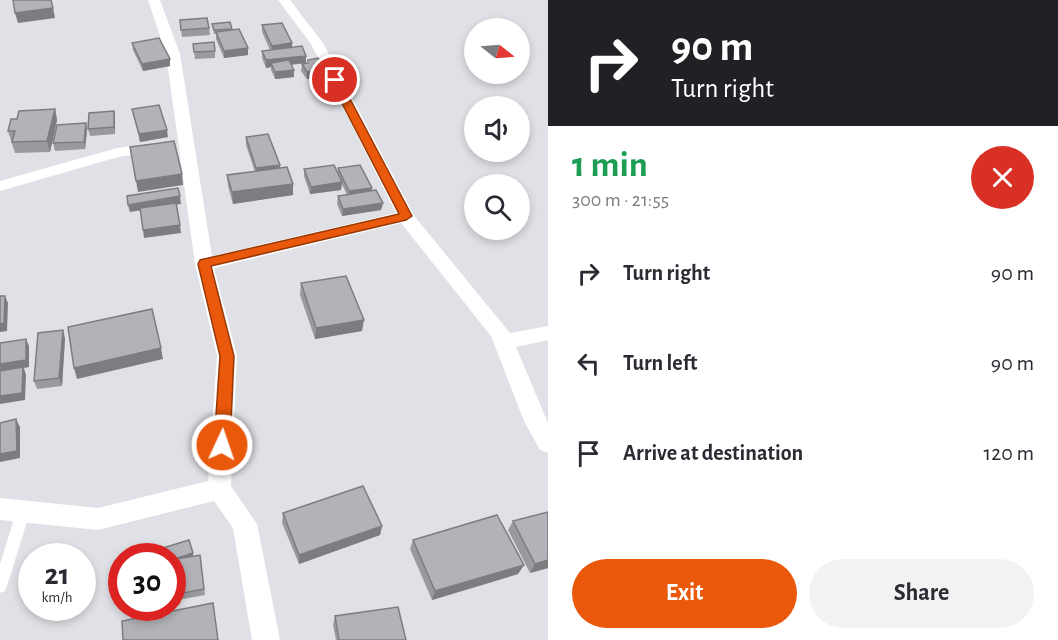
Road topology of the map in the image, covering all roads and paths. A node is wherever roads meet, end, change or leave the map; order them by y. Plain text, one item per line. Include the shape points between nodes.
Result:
1 (154, 0) edge
2 (284, 0) edge
3 (186, 142) junction
4 (0, 186) edge
5 (406, 216) junction
6 (204, 264) junction
7 (548, 333) edge
8 (504, 342) junction
9 (548, 442) edge
10 (219, 489) junction
11 (12, 510) edge
12 (0, 586) edge
13 (266, 640) edge

1 - 3 street via 173,54
2 - 5 street via 317,43
3 - 4 street via 117,153
3 - 6 street
5 - 6 street
5 - 8 street
6 - 10 street via 227,356
7 - 8 street
8 - 9 street via 535,421
10 - 11 street via 98,519
10 - 13 street via 245,524
11 - 12 lane

